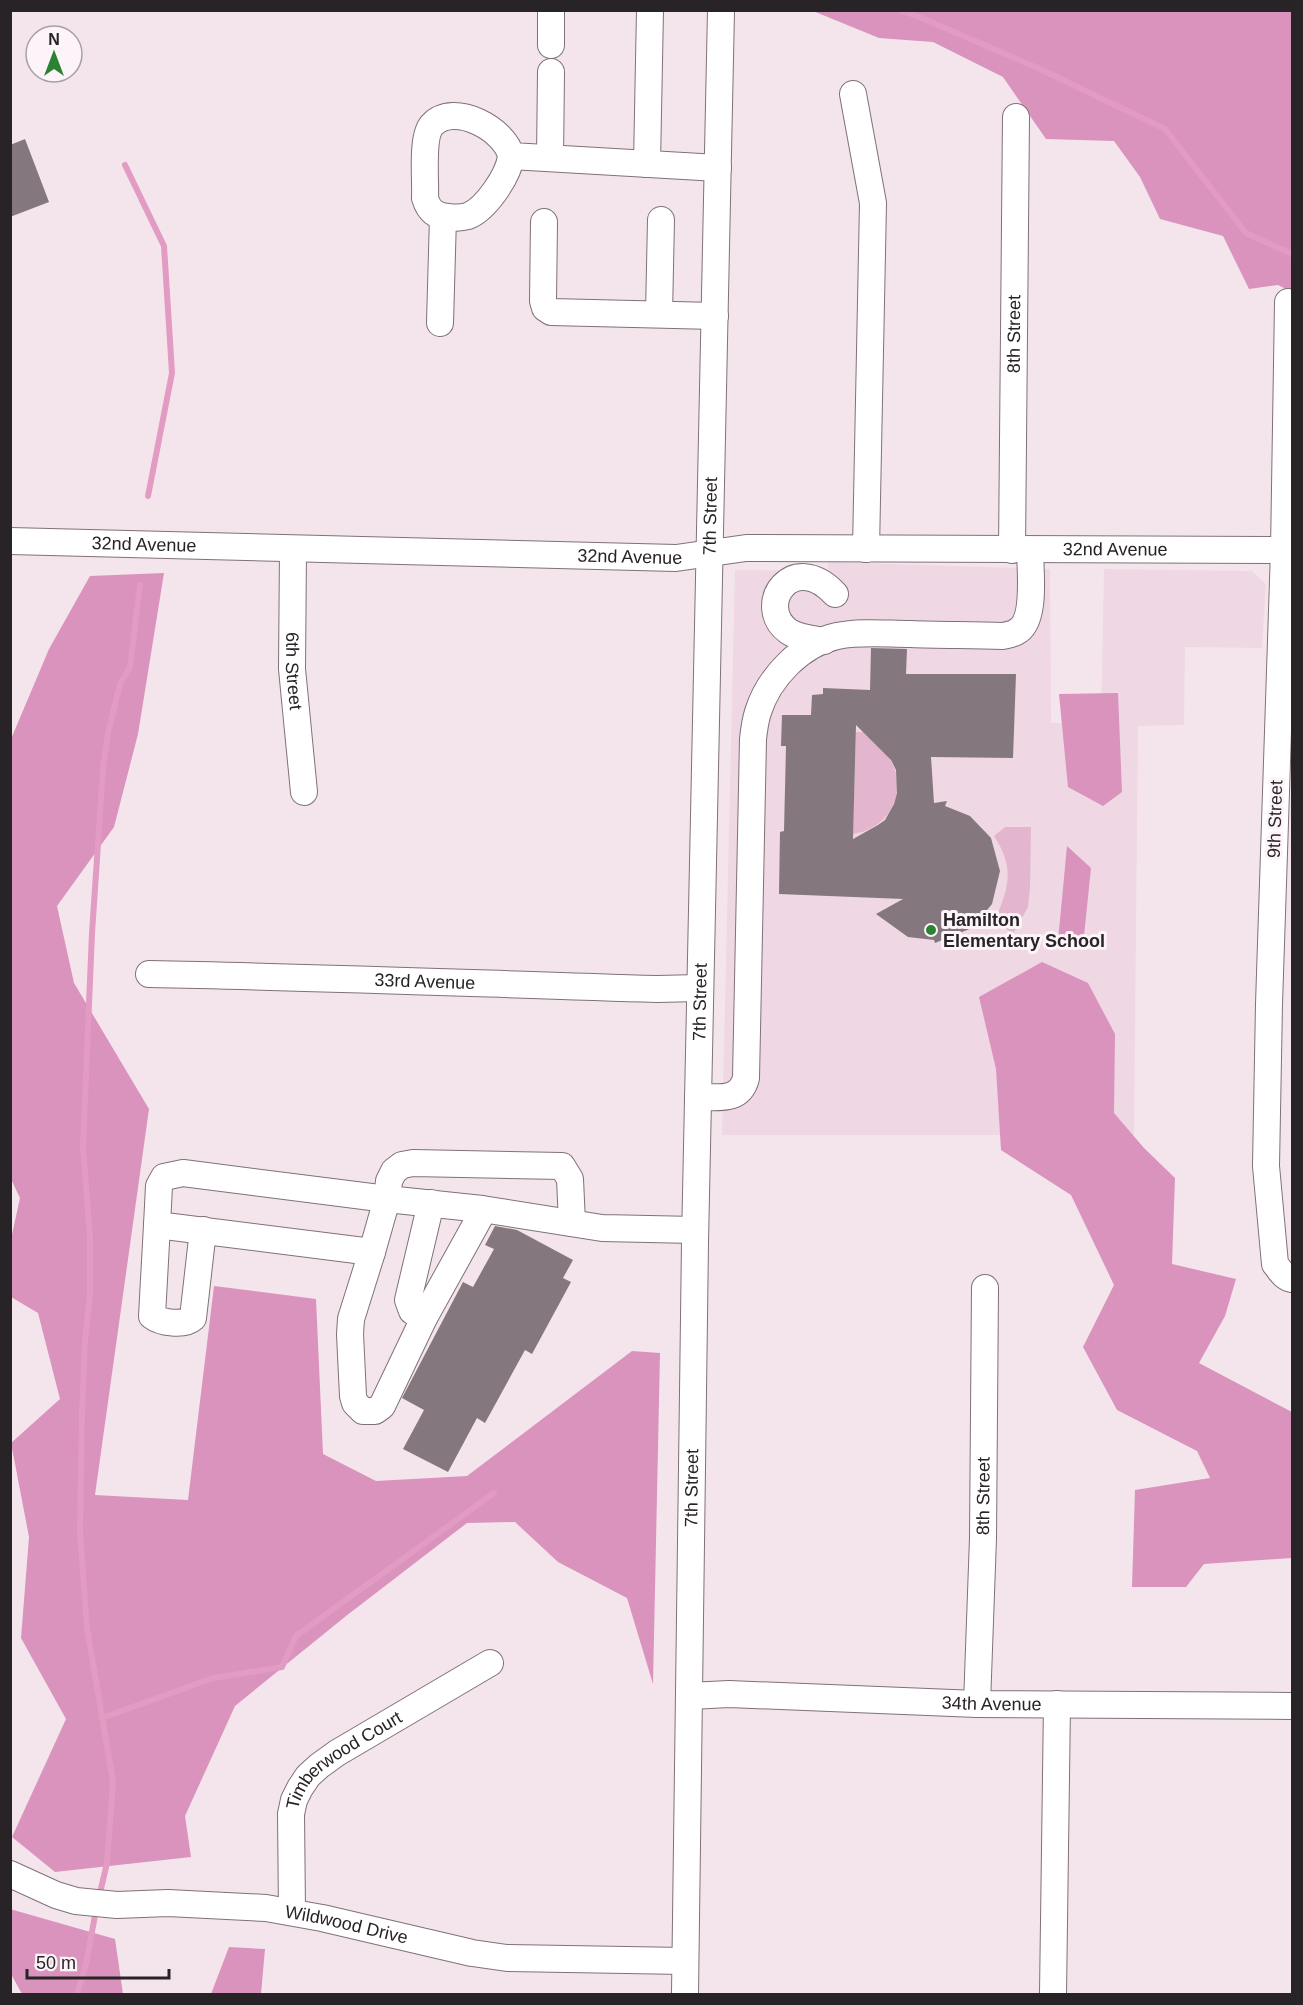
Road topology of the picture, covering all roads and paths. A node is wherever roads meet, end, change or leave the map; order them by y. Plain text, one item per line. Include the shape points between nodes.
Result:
1 (551, 10) edge
2 (650, 10) edge
3 (721, 10) edge
4 (551, 45) dead end
5 (551, 72) dead end
6 (853, 94) dead end
7 (1016, 117) dead end
8 (511, 156) junction
9 (550, 158) junction
10 (647, 164) junction
11 (718, 168) junction
12 (443, 217) junction
13 (661, 220) dead end
14 (544, 222) dead end
15 (1288, 302) dead end
16 (659, 314) junction
17 (715, 316) junction
18 (440, 323) dead end
19 (10, 541) edge
20 (293, 549) junction
21 (866, 549) junction
22 (1021, 550) junction
23 (1288, 550) edge
24 (709, 553) junction
25 (835, 594) dead end
26 (824, 641) junction
27 (304, 792) dead end
28 (149, 974) dead end
29 (700, 988) junction
30 (1281, 1003) edge
31 (699, 1097) junction
32 (387, 1199) junction
33 (431, 1203) junction
34 (482, 1209) junction
35 (572, 1223) junction
36 (157, 1225) junction
37 (203, 1230) junction
38 (695, 1230) junction
39 (372, 1252) junction
40 (1284, 1271) edge
41 (985, 1288) dead end
42 (424, 1318) junction
43 (490, 1663) dead end
44 (690, 1696) junction
45 (977, 1704) junction
46 (1057, 1704) junction
47 (1293, 1706) edge
48 (10, 1874) edge
49 (292, 1912) junction
50 (685, 1961) junction
51 (685, 1995) edge
52 (1053, 1995) edge

1 - 4 street
2 - 10 street
3 - 11 street, 7th Street
5 - 9 street
6 - 21 street via 873,203
7 - 22 street, 8th Street
8 - 9 street
8 - 12 street via 510,168 479,208 469,216
8 - 12 street via 502,138 468,117 441,119 431,126 426,138 425,198 432,212
9 - 10 street
10 - 11 street
11 - 17 street, 7th Street
12 - 18 street
13 - 16 street
14 - 16 street via 544,308 550,312
15 - 23 street, 9th Street
16 - 17 street
17 - 24 street, 7th Street
19 - 20 street, 32nd Avenue
20 - 24 street, 32nd Avenue via 676,558
20 - 27 street, 6th Street via 292,669
21 - 22 street, 32nd Avenue
21 - 24 street, 32nd Avenue via 746,548
22 - 23 street, 32nd Avenue
22 - 26 street, 8th Street via 1030,609 1027,622 1018,632 1002,636 862,633
23 - 30 street, 9th Street
24 - 29 street, 7th Street
25 - 26 street via 816,577 802,577 780,588 776,599 776,609 787,630
26 - 31 street via 779,673 758,712 753,739 746,1078 744,1087 727,1097
28 - 29 street, 33rd Avenue
29 - 31 street, 7th Street
30 - 40 street, 9th Street via 1266,1166
31 - 38 street, 7th Street
32 - 33 street
32 - 35 street via 389,1181 402,1165 553,1164 562,1166 570,1179
32 - 36 street via 183,1173 164,1177 159,1186
32 - 39 street
33 - 34 street
33 - 42 street via 408,1300 412,1311
34 - 35 street
34 - 42 street
35 - 38 street via 602,1228
36 - 37 street
36 - 37 street via 152,1316 182,1323 193,1318
37 - 39 street
38 - 44 street, 7th Street
39 - 42 street via 351,1319 353,1396 358,1408 375,1411 382,1406
41 - 45 street, 8th Street
43 - 49 street, Timberwood Court via 337,1754 308,1776 291,1814
44 - 45 street, 34th Avenue via 729,1694
44 - 50 street, 7th Street
45 - 46 street, 34th Avenue
46 - 47 street, 34th Avenue
46 - 52 street
48 - 49 street, Wildwood Drive via 76,1900 117,1905 217,1904
49 - 50 street, Wildwood Drive via 484,1955
50 - 51 street, 7th Street

